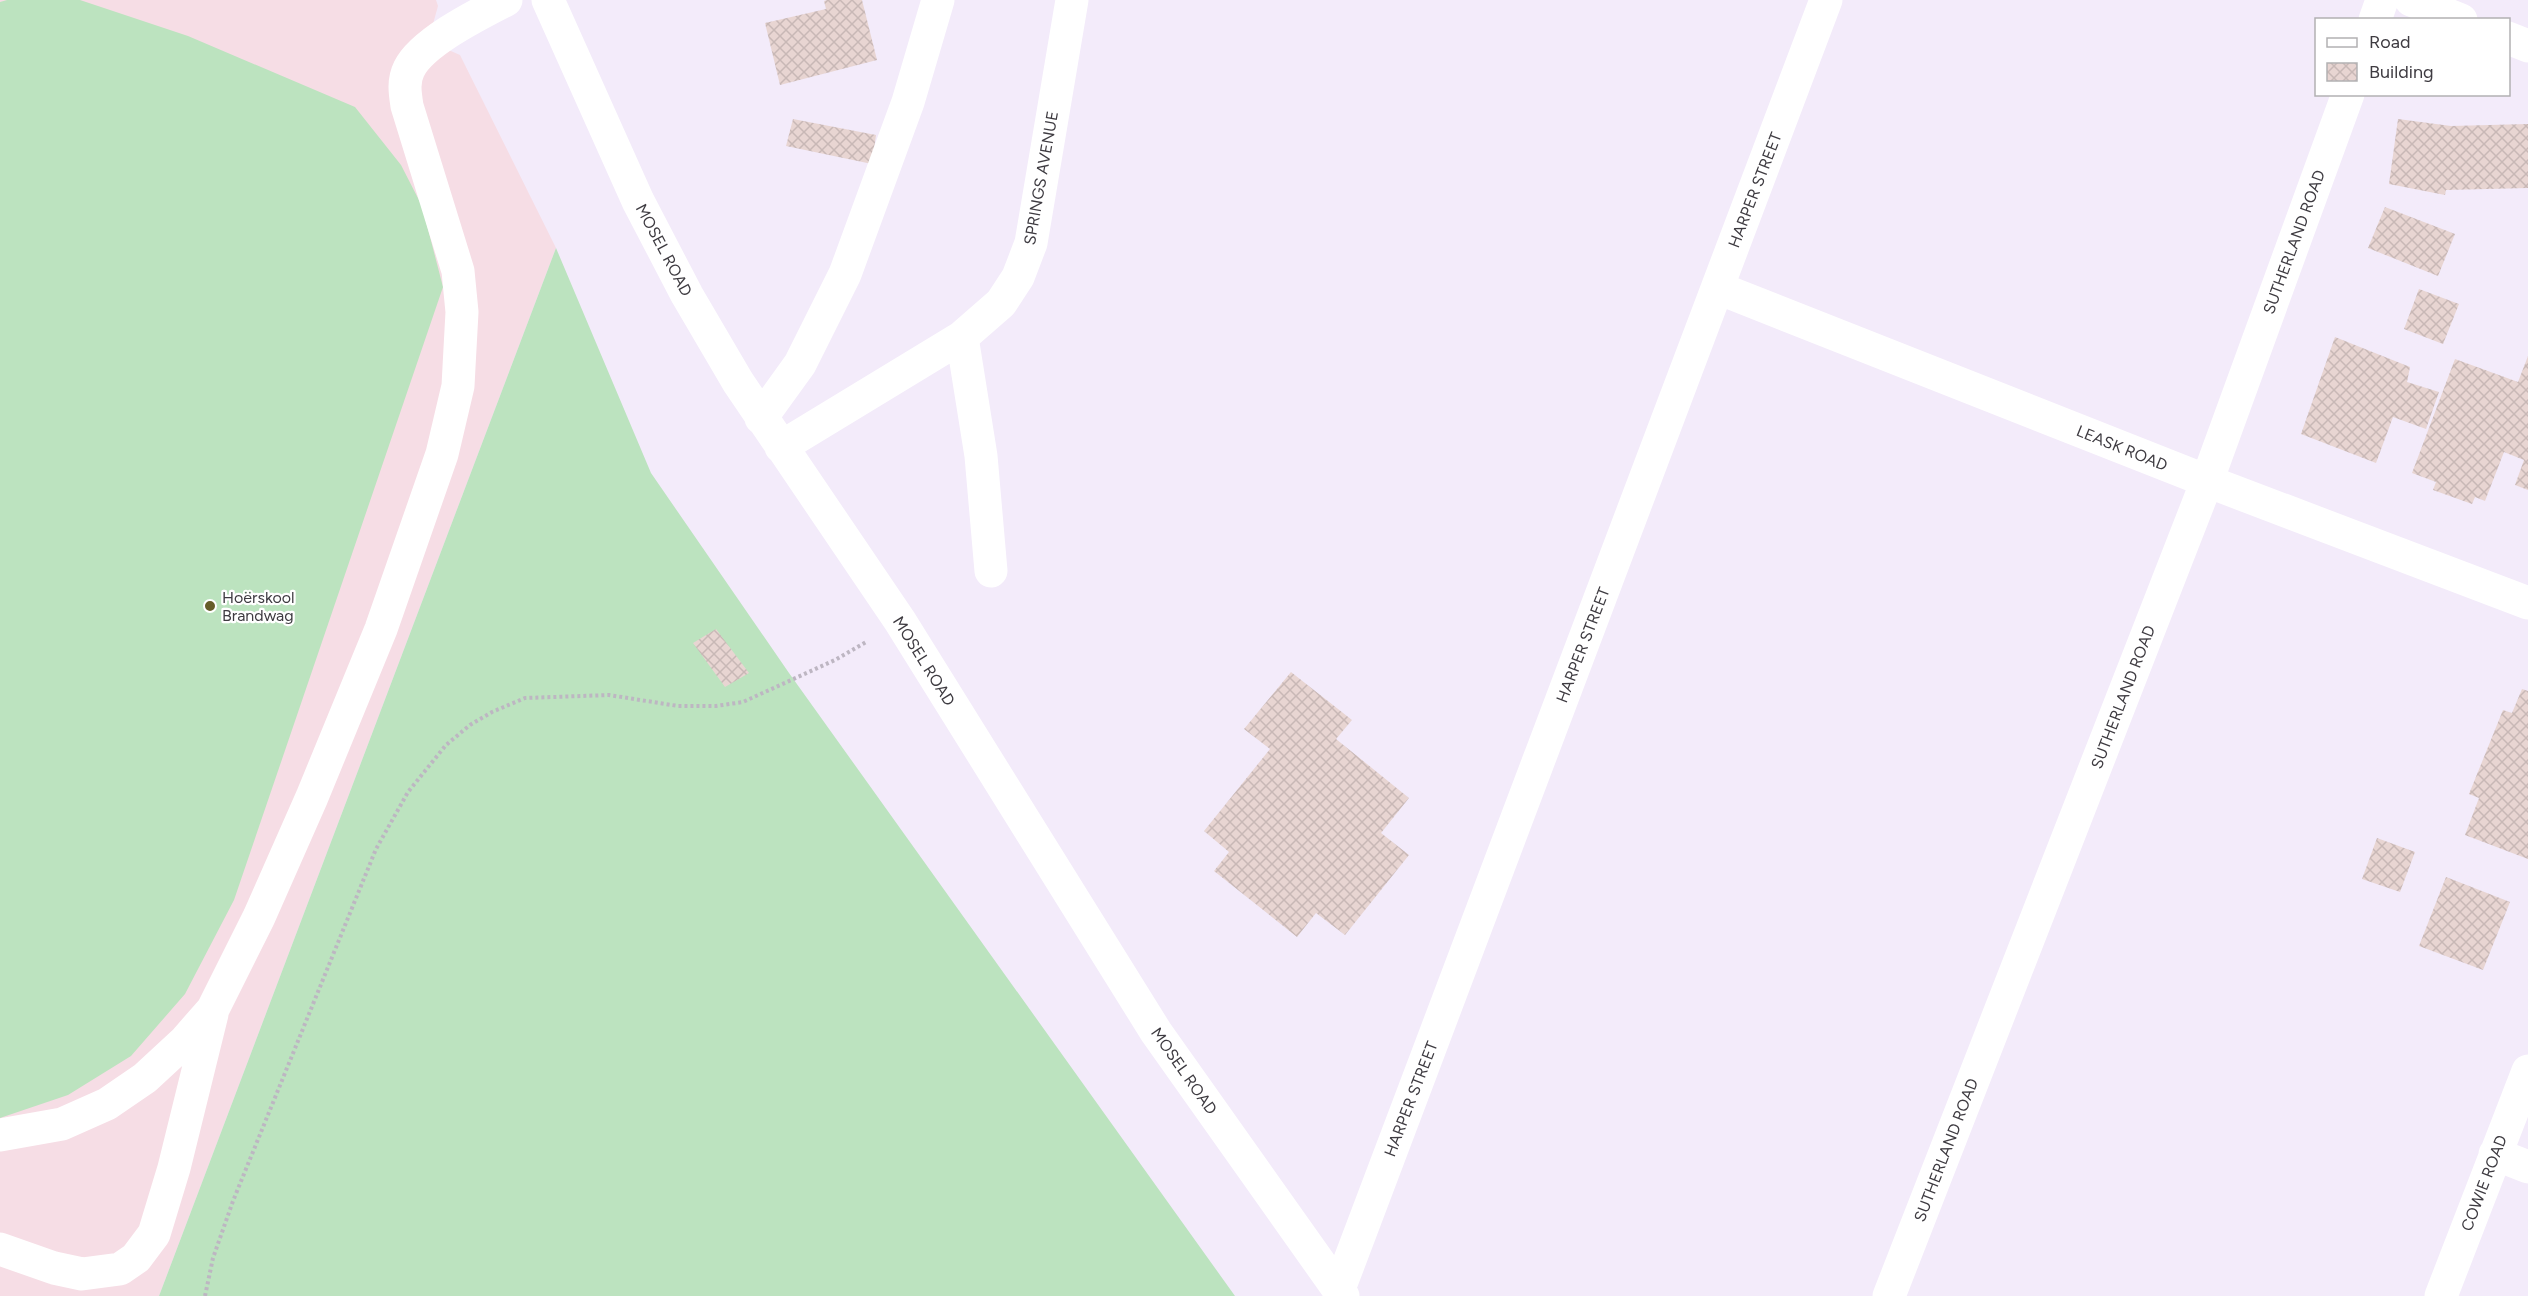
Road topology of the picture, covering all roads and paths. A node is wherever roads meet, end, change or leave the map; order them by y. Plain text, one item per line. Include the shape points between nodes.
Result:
1 (506, 0) edge
2 (548, 0) edge
3 (938, 0) edge
4 (1072, 0) edge
5 (1826, 0) edge
6 (2382, 0) edge
7 (2411, 0) edge
8 (2376, 18) edge
9 (2456, 18) edge
10 (2510, 39) edge
11 (2528, 46) edge
12 (2347, 96) edge
13 (1718, 288) junction
14 (962, 338) junction
15 (761, 418) junction
16 (782, 447) junction
17 (2207, 481) junction
18 (991, 571) dead end
19 (2528, 603) edge
20 (900, 621) junction
21 (213, 1009) junction
22 (2528, 1071) edge
23 (0, 1135) edge
24 (2495, 1154) junction
25 (2528, 1167) edge
26 (0, 1249) edge
27 (1341, 1293) edge
28 (205, 1296) edge
29 (1889, 1296) edge
30 (2441, 1296) edge

1 - 21 street via 421,51 409,70 406,106 458,271 462,312 458,386 442,454 381,629 259,917
2 - 15 street, MOSEL ROAD via 638,201 687,295
3 - 15 street via 908,102 845,274 800,364
4 - 14 street, SPRINGS AVENUE via 1031,243 1018,277 1001,303
5 - 13 street, HARPER STREET
6 - 8 street
7 - 9 street
10 - 11 street
12 - 17 street, SUTHERLAND ROAD
13 - 17 street, LEASK ROAD
13 - 27 street, HARPER STREET
14 - 16 street, SPRINGS AVENUE
14 - 18 street via 981,456
15 - 16 street, MOSEL ROAD
16 - 20 street, MOSEL ROAD
17 - 19 street, LEASK ROAD
17 - 29 street, SUTHERLAND ROAD
20 - 27 street, MOSEL ROAD via 1156,1032
20 - 28 path via 835,660 743,702 678,706 609,695 525,698 470,724 446,745 408,792 376,849 233,1201 213,1258
21 - 23 street via 153,1071 107,1104 62,1124
21 - 26 street via 154,1234 136,1258 120,1269 82,1274
22 - 24 street, COWIE ROAD
24 - 25 street
24 - 30 street, COWIE ROAD

